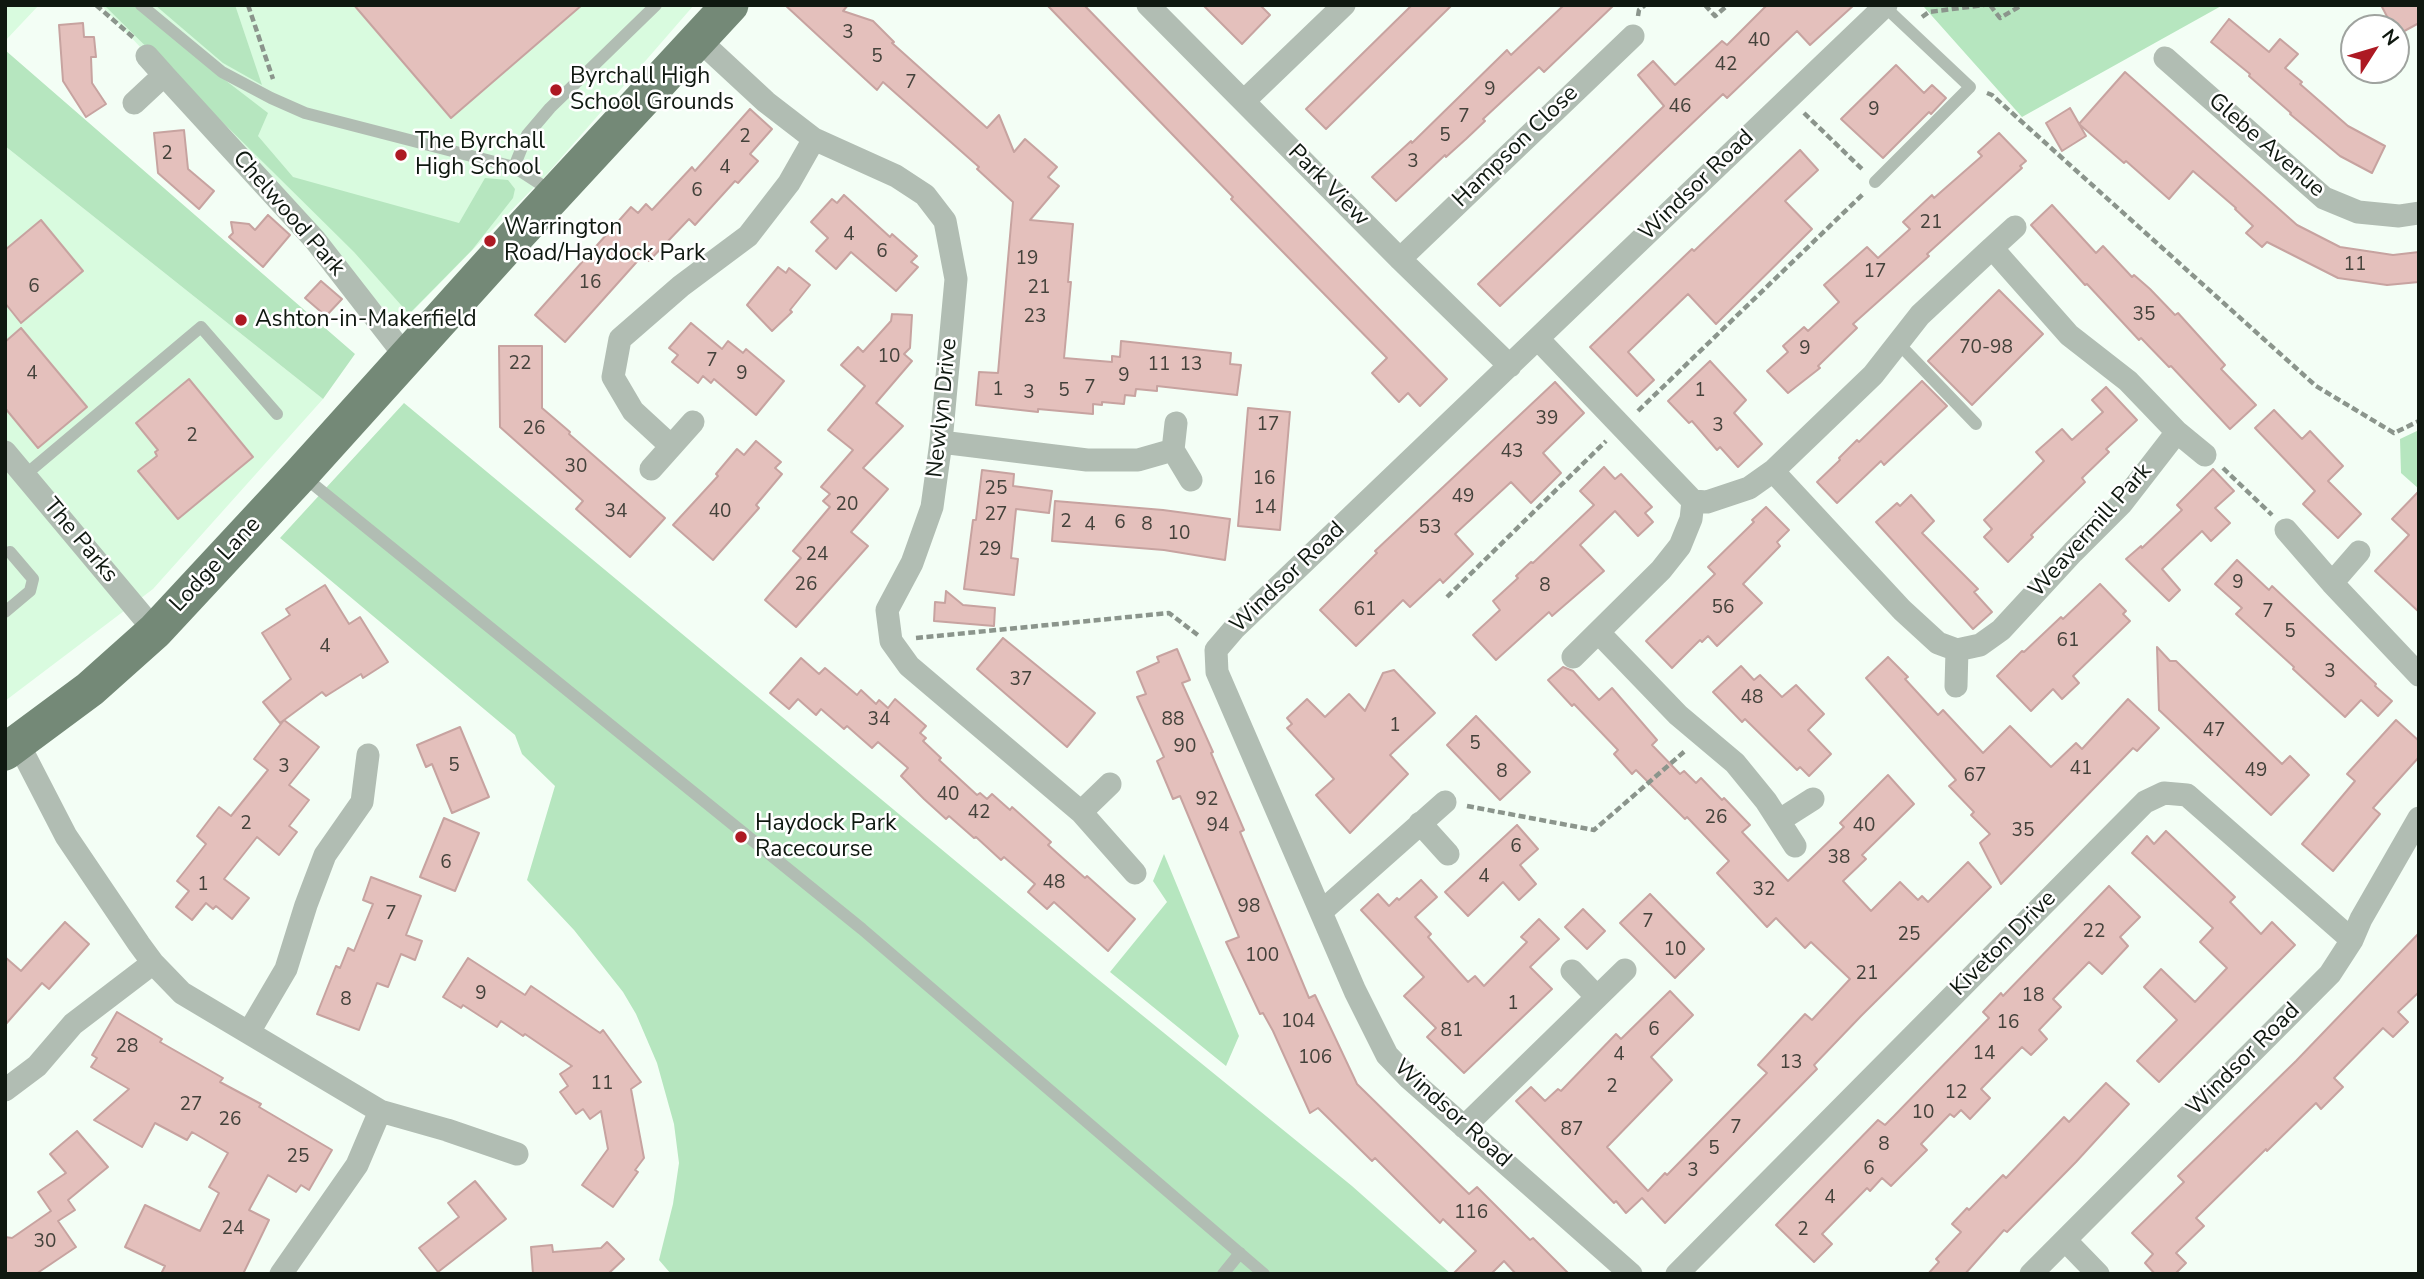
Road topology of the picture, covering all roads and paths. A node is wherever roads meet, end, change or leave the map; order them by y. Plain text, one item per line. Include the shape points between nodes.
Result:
1 (96, 5) edge
2 (141, 5) edge
3 (248, 5) edge
4 (656, 5) edge
5 (730, 5) edge
6 (1148, 5) edge
7 (1344, 5) edge
8 (1705, 5) edge
9 (1728, 5) edge
10 (1984, 5) edge
11 (1990, 5) edge
12 (2022, 5) edge
13 (1886, 6) edge
14 (1908, 29) junction
15 (1633, 36) dead end
16 (698, 39) junction
17 (147, 56) joint
18 (2165, 58) dead end
19 (164, 75) junction
20 (274, 81) dead end
21 (1970, 87) junction
22 (1788, 98) junction
23 (1244, 101) junction
24 (134, 103) dead end
25 (814, 139) junction
26 (514, 167) junction
27 (1875, 182) junction
28 (555, 193) junction
29 (2419, 214) edge
30 (2015, 227) dead end
31 (1992, 248) junction
32 (1400, 259) junction
33 (1538, 339) junction
34 (1898, 343) junction
35 (406, 357) junction
36 (1510, 366) junction
37 (277, 414) dead end
38 (2419, 421) edge
39 (693, 422) dead end
40 (1176, 423) dead end
41 (1976, 424) dead end
42 (1622, 426) junction
43 (2177, 432) junction
44 (941, 442) junction
45 (671, 446) junction
46 (1173, 450) junction
47 (5, 452) edge
48 (2205, 455) joint
49 (650, 469) dead end
50 (1773, 471) junction
51 (301, 474) junction
52 (25, 475) junction
53 (1191, 481) dead end
54 (1693, 501) junction
55 (2286, 530) joint
56 (10, 552) dead end
57 (2359, 552) dead end
58 (2332, 583) junction
59 (1447, 597) dead end
60 (5, 612) edge
61 (155, 631) junction
62 (1599, 633) junction
63 (891, 641) junction
64 (1216, 650) junction
65 (1957, 650) junction
66 (1573, 657) dead end
67 (2419, 675) edge
68 (1956, 686) dead end
69 (1703, 736) junction
70 (12, 747) edge
71 (368, 755) dead end
72 (1110, 784) dead end
73 (1813, 799) dead end
74 (1445, 802) joint
75 (1081, 812) junction
76 (2419, 818) edge
77 (1780, 820) junction
78 (1420, 823) junction
79 (1795, 846) dead end
80 (1448, 854) dead end
81 (1135, 873) dead end
82 (1321, 912) junction
83 (2352, 940) junction
84 (153, 963) junction
85 (1625, 970) dead end
86 (1572, 971) dead end
87 (1597, 997) junction
88 (249, 1032) junction
89 (5, 1090) edge
90 (380, 1111) junction
91 (1464, 1127) junction
92 (517, 1154) dead end
93 (2065, 1240) junction
94 (1240, 1253) junction
95 (281, 1274) edge
96 (1223, 1274) edge
97 (1264, 1274) edge
98 (1631, 1274) edge
99 (1677, 1274) edge
100 (2031, 1274) edge
101 (2098, 1274) edge

1 - 17 path via 141,44
2 - 26 lane via 222,72 305,113
3 - 20 path
4 - 26 lane via 527,135
5 - 16 main road, Lodge Lane
6 - 23 street, Park View
7 - 23 street
8 - 9 path via 1715,16
10 - 14 path via 1929,12
11 - 12 path via 2000,18
13 - 14 lane
13 - 22 street, Windsor Road
14 - 21 lane
15 - 32 street, Hampson Close
16 - 25 street, Newlyn Drive
16 - 28 main road, Lodge Lane
17 - 19 street, Chelwood Park
18 - 29 street, Glebe Avenue via 2324,198 2358,212
19 - 24 street
19 - 35 street, Chelwood Park via 315,240
21 - 27 lane
21 - 38 path via 1992,95 2316,386 2394,433
22 - 27 path
22 - 33 street, Windsor Road
23 - 32 street, Park View
25 - 44 street, Newlyn Drive via 896,176 925,195 945,221 956,279
25 - 45 street via 789,183 748,236 620,340 613,377 633,411
26 - 28 lane
27 - 42 path
28 - 35 main road, Lodge Lane
30 - 31 street
31 - 34 street via 1920,315
31 - 43 street via 2069,335 2128,382
32 - 36 street, Park View
33 - 36 street, Windsor Road
33 - 42 street
34 - 41 lane
34 - 50 street via 1873,375
35 - 51 main road, Lodge Lane
36 - 64 street, Windsor Road
37 - 52 lane via 201,327
39 - 45 street
40 - 46 street
42 - 54 street
42 - 59 path
43 - 48 street
43 - 65 street, Weavermill Park via 2122,503 2001,630 1980,645
44 - 46 street via 1087,460 1138,460
44 - 63 street, Newlyn Drive via 932,507 912,563 887,610
45 - 49 street
46 - 53 street
47 - 52 street, The Parks
48 - 55 path
50 - 54 street via 1749,488 1707,502
50 - 65 street via 1902,610 1938,643
51 - 61 main road, Lodge Lane
51 - 94 lane via 862,929
52 - 61 street, The Parks
54 - 62 street via 1680,546
55 - 58 street
56 - 60 lane via 33,579 30,591
57 - 58 street
58 - 67 street
61 - 70 main road, Lodge Lane via 90,689
62 - 66 street
62 - 69 street
63 - 64 path via 1170,613
63 - 75 street via 909,666
64 - 82 street, Windsor Road via 1217,672
65 - 68 street
69 - 74 path via 1594,830
69 - 77 street via 1735,763
70 - 84 street
71 - 88 street via 362,802 325,855 286,969
72 - 75 street
73 - 77 street
74 - 78 street
75 - 81 street
76 - 83 street, Windsor Road
77 - 79 street
78 - 80 street
78 - 82 street
82 - 91 street, Windsor Road via 1387,1055
83 - 93 street, Windsor Road via 2330,974
83 - 99 street, Kiveton Drive via 2187,795 2164,793 2145,802
84 - 88 street via 182,993
84 - 89 street via 73,1024 37,1066
85 - 87 street
86 - 87 street
87 - 91 street
88 - 90 street
90 - 92 street
90 - 95 street via 357,1165
91 - 98 street, Windsor Road
93 - 100 street, Windsor Road
93 - 101 street
94 - 96 lane
94 - 97 lane

